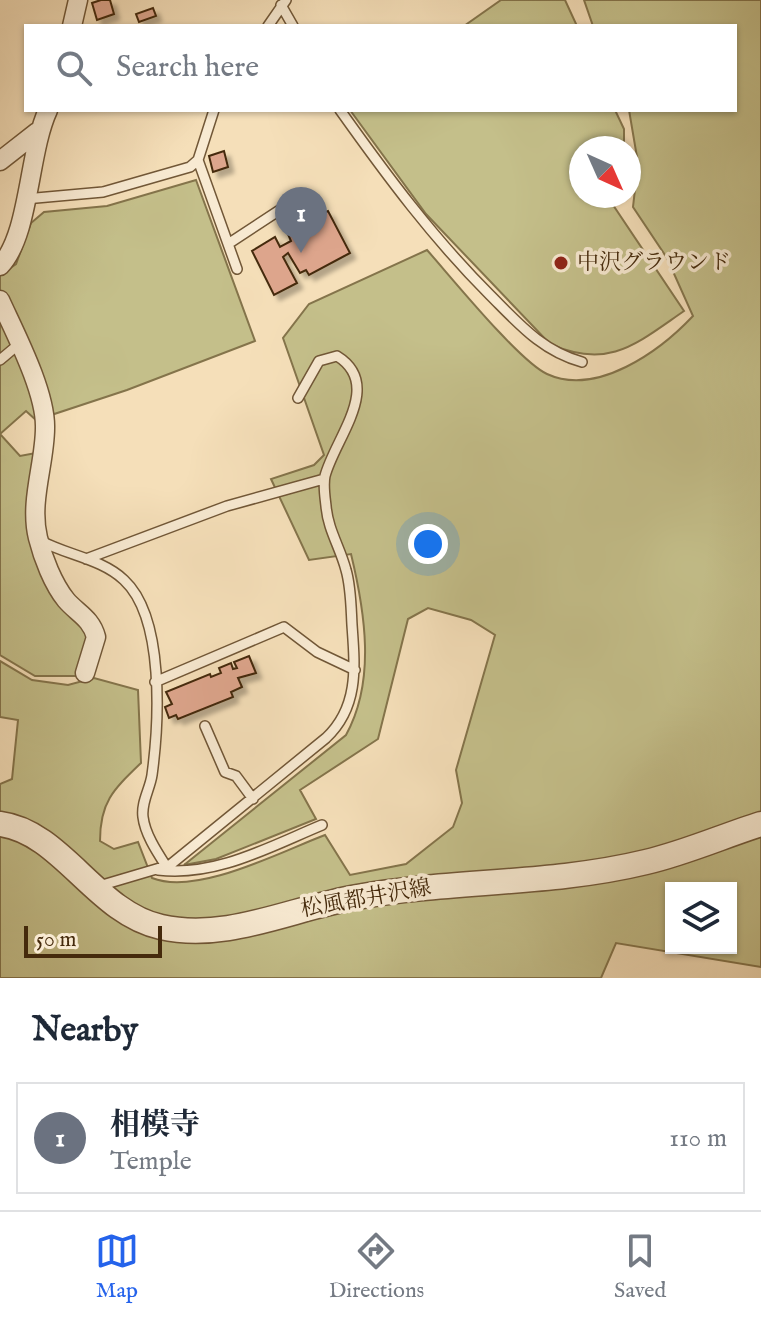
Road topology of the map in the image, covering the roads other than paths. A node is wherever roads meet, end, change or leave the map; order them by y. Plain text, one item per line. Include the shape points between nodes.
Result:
1 (78, 0) edge
2 (283, 3) edge
3 (72, 24) edge
4 (269, 24) edge
5 (292, 24) edge
6 (47, 112) edge
7 (213, 112) edge
8 (341, 112) edge
9 (37, 132) junction
10 (198, 160) junction
11 (0, 161) edge
12 (25, 199) junction
13 (295, 200) dead end
14 (228, 244) junction
15 (0, 266) edge
16 (237, 269) dead end
17 (0, 300) edge
18 (19, 344) junction
19 (0, 360) edge
20 (582, 362) dead end
21 (298, 398) dead end
22 (324, 479) junction
23 (38, 539) junction
24 (86, 559) junction
25 (355, 670) junction
26 (85, 673) dead end
27 (155, 682) junction
28 (205, 726) dead end
29 (253, 799) junction
30 (0, 824) edge
31 (761, 824) edge
32 (322, 825) dead end
33 (166, 866) junction
34 (154, 870) junction
35 (92, 888) junction

1 - 3 street
2 - 4 lane
2 - 5 lane
6 - 9 street
7 - 10 lane
8 - 20 lane via 460,266 537,342
9 - 11 street
9 - 12 street
10 - 12 lane via 190,167 103,192
10 - 14 lane
12 - 15 street via 13,247
13 - 14 lane
14 - 16 lane
17 - 18 street
18 - 19 lane
18 - 23 street via 45,425 35,522
21 - 22 lane via 319,361 337,356 356,376 353,412
22 - 24 lane via 227,506
22 - 25 lane via 327,522 346,569
23 - 24 lane
23 - 26 street via 55,582 93,628 96,637
24 - 27 lane via 123,579 137,596 149,624
25 - 27 lane via 317,652 284,627
25 - 29 lane via 341,724
27 - 33 lane via 155,733 143,817
28 - 29 lane via 225,772 236,776
29 - 33 lane
30 - 35 street, 松風都井沢線 via 43,845
31 - 35 street, 松風都井沢線 via 648,862 360,897 229,929 172,929 142,922
32 - 34 lane via 222,866 185,873
33 - 34 lane
34 - 35 lane

